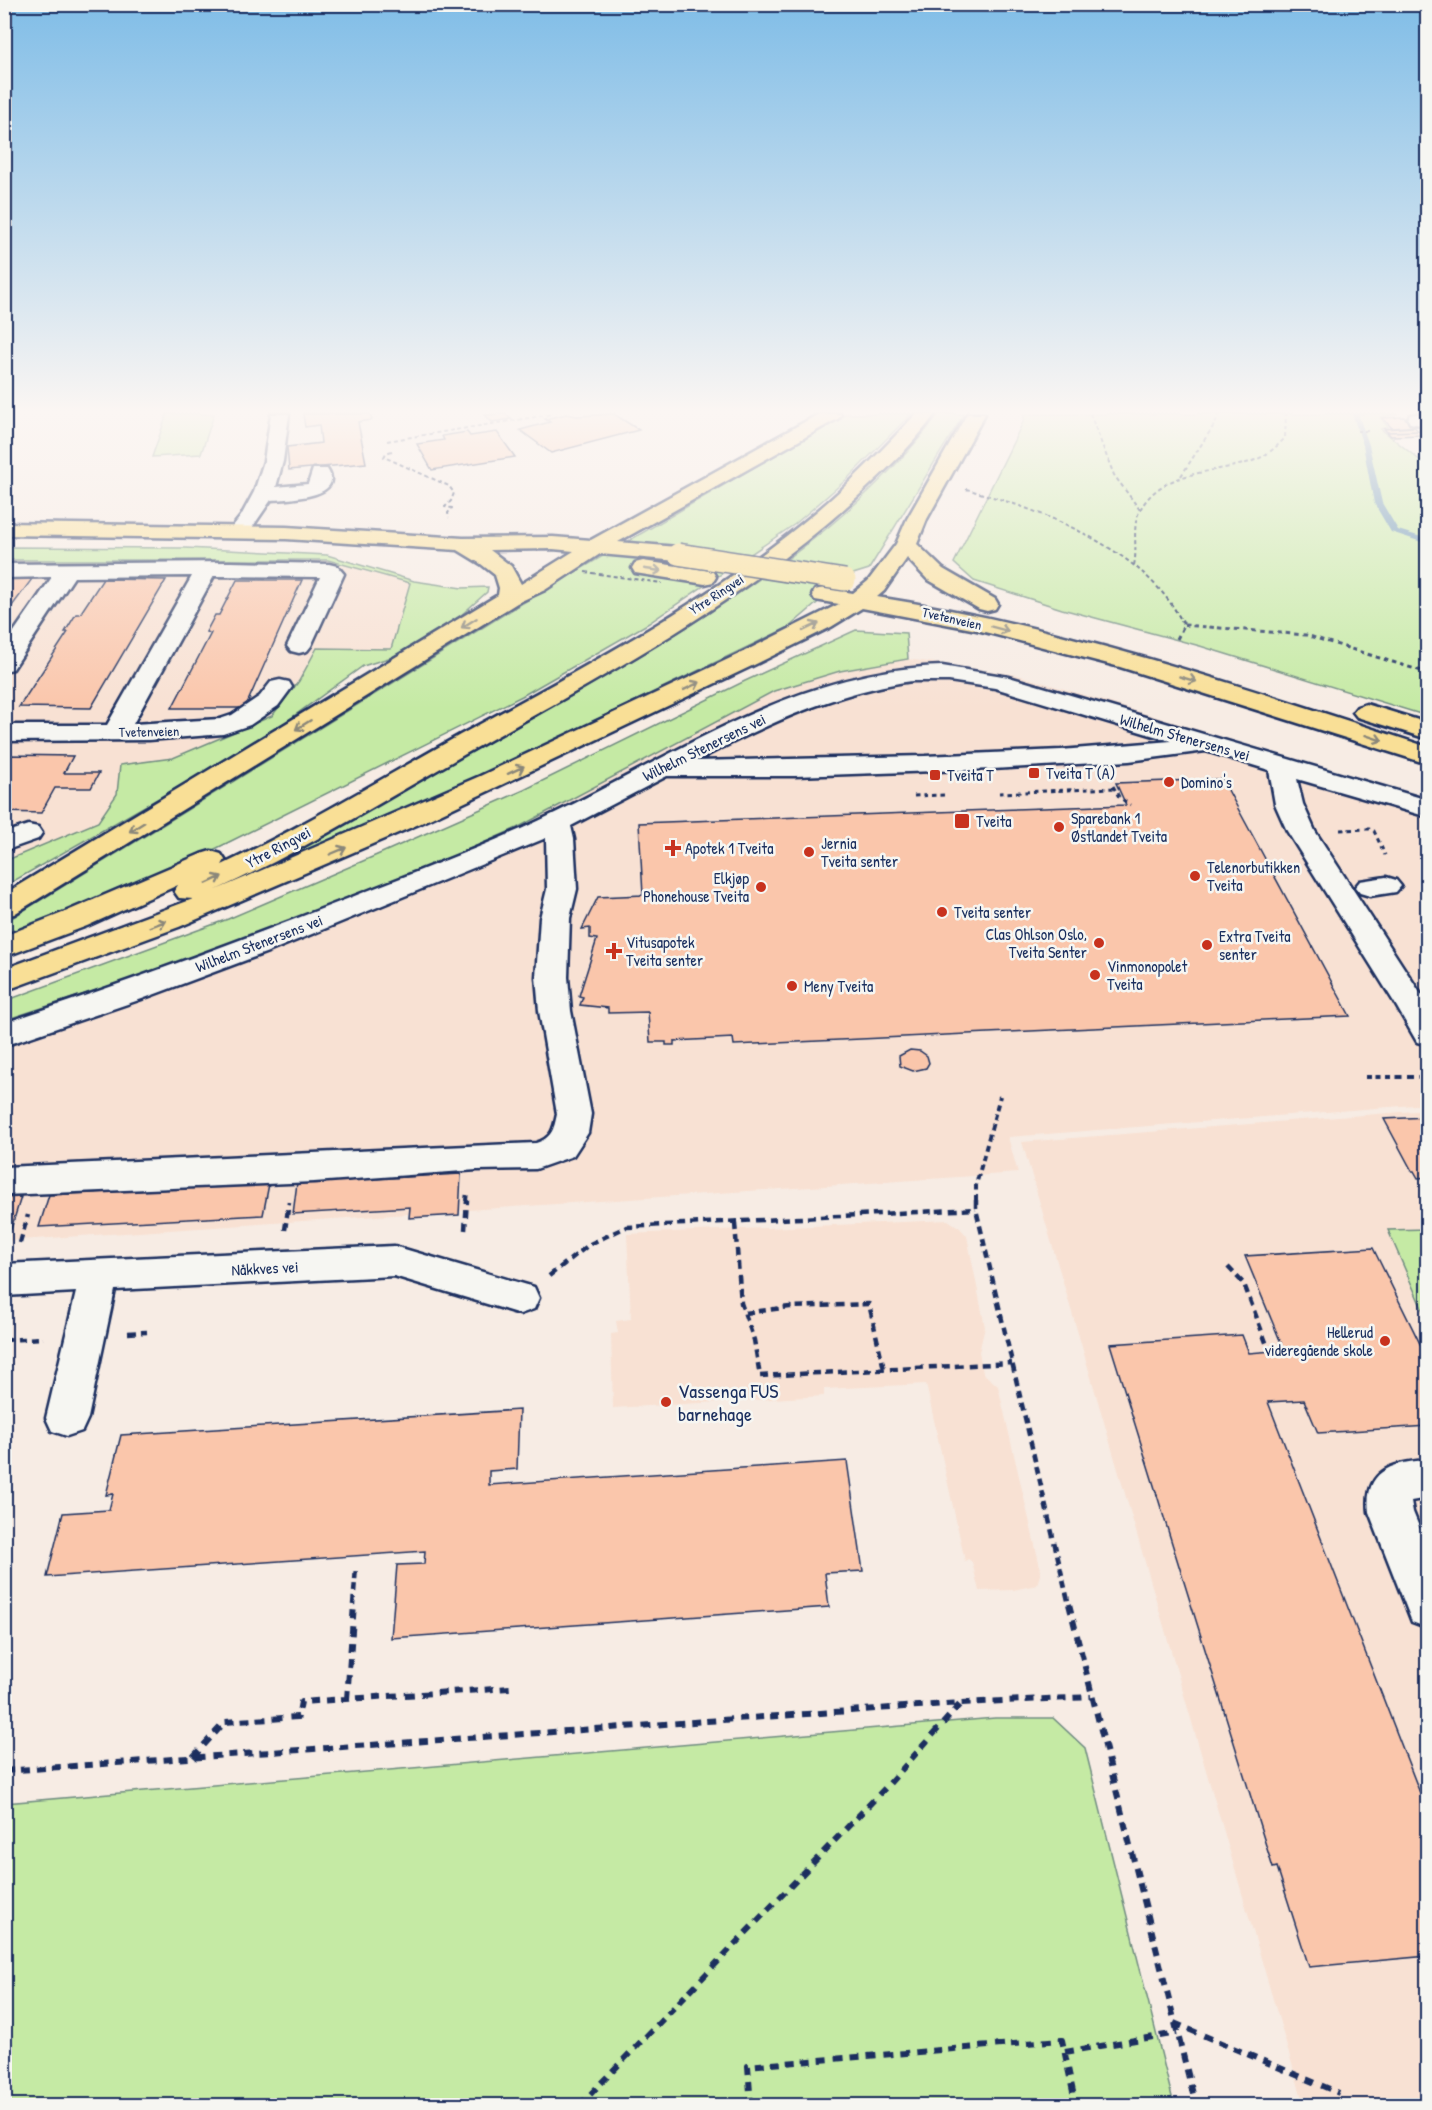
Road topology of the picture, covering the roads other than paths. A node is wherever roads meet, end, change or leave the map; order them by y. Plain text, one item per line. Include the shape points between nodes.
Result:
1 (254, 512) edge
2 (668, 512) edge
3 (826, 512) edge
4 (921, 512) edge
5 (4, 530) edge
6 (240, 531) junction
7 (463, 543) junction
8 (906, 545) junction
9 (599, 554) junction
10 (573, 561) junction
11 (892, 563) junction
12 (207, 569) junction
13 (4, 571) edge
14 (67, 571) junction
15 (860, 589) junction
16 (509, 598) junction
17 (955, 598) junction
18 (987, 604) junction
19 (300, 646) dead end
20 (4, 664) edge
21 (280, 687) dead end
22 (1301, 691) dead end
23 (540, 701) junction
24 (1342, 704) dead end
25 (1428, 731) edge
26 (116, 732) junction
27 (4, 733) edge
28 (1211, 745) junction
29 (1428, 756) edge
30 (1281, 765) junction
31 (662, 768) junction
32 (1428, 808) edge
33 (556, 822) junction
34 (4, 907) edge
35 (4, 947) edge
36 (4, 967) edge
37 (4, 981) edge
38 (1428, 1034) edge
39 (4, 1035) edge
40 (4, 1181) edge
41 (99, 1276) junction
42 (4, 1280) edge
43 (520, 1298) road end
44 (67, 1418) dead end
45 (1428, 1479) edge
46 (1428, 1606) edge

1 - 6 street
2 - 9 main road
3 - 23 main road, Ytre Ringvei via 785,546 674,622
4 - 8 main road
5 - 6 main road, Tvetenveien
6 - 7 main road, Tvetenveien
7 - 9 main road, Tvetenveien via 524,542
7 - 10 main road, Tvetenveien
7 - 16 main road via 508,575 512,588
8 - 11 main road
8 - 18 main road via 935,574
9 - 10 main road, Tvetenveien
9 - 15 main road, Tvetenveien, bridge via 624,549 720,559
9 -> 15 main road, Tvetenveien via 824,595
10 - 16 main road
11 - 15 main road
11 - 17 main road
12 - 14 street
12 - 19 street via 331,572
12 - 26 street
13 - 14 street
14 - 20 street
15 - 17 main road, Tvetenveien
15 -> 29 main road, Tvetenveien via 1143,666
37 -> 15 main road via 248,890 378,835 837,615
16 -> 34 main road
17 - 18 main road, Tvetenveien
18 - 22 main road, Tvetenveien
21 - 26 street, Tvetenveien via 269,701 241,720 223,726
23 - 35 main road, Ytre Ringvei via 226,853
36 -> 23 main road, Ytre Ringvei via 234,870
24 - 25 main road
26 - 27 street, Tvetenveien
28 - 30 street, Wilhelm Stenersens vei
28 - 31 street via 1136,754 972,762 745,771
28 - 31 street, Wilhelm Stenersens vei via 1000,682 921,674 881,678 822,692
30 - 32 street, Wilhelm Stenersens vei
30 - 38 street via 1289,804 1301,831
31 - 33 street, Wilhelm Stenersens vei
33 - 39 street, Wilhelm Stenersens vei via 208,964
33 - 40 street via 562,889 555,918 552,977 574,1114 571,1133 561,1147 536,1156
41 - 42 street, Nåkkves vei
41 - 43 street, Nåkkves vei via 393,1261
41 - 44 street
45 - 46 street via 1402,1480 1392,1486 1388,1497

